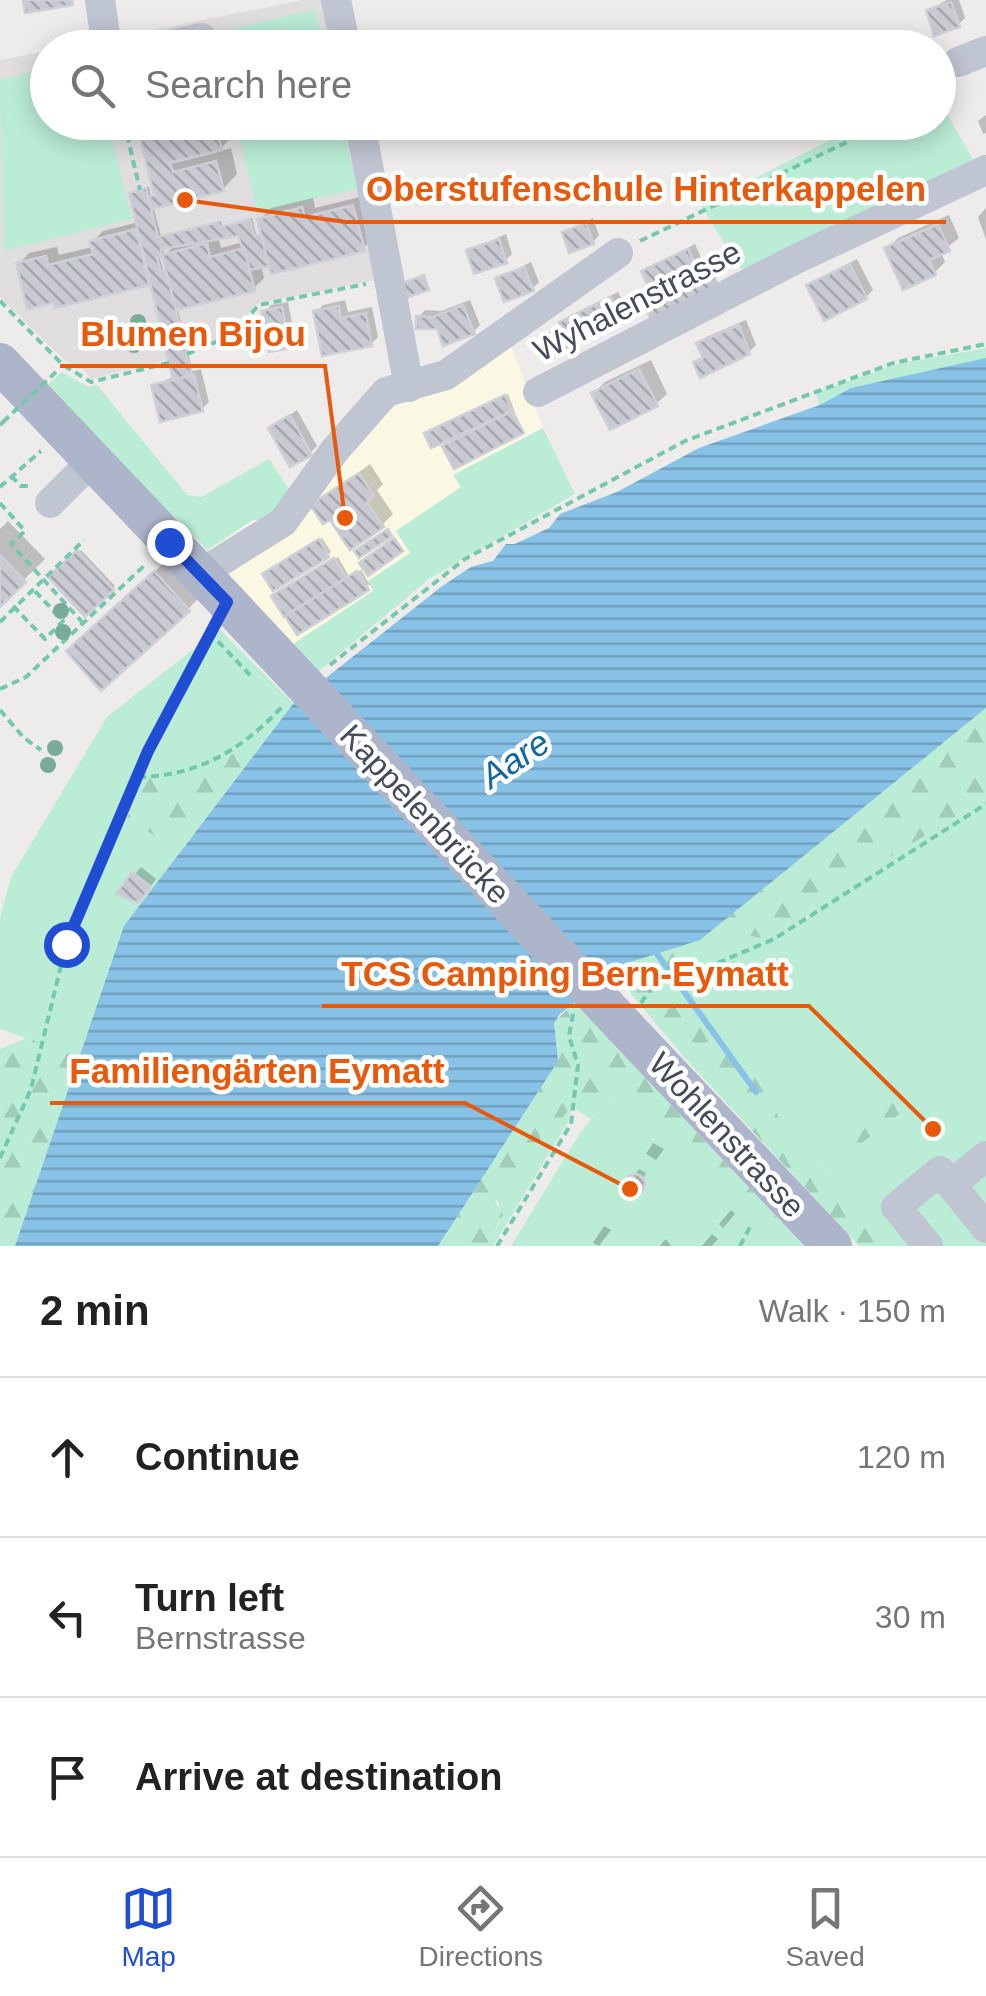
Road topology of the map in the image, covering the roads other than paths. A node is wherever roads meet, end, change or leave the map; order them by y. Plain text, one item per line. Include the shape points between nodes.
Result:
1 (100, 0) edge
2 (336, 0) edge
3 (104, 30) edge
4 (342, 30) edge
5 (364, 140) edge
6 (986, 170) edge
7 (618, 253) road end
8 (0, 363) edge
9 (409, 387) junction
10 (538, 392) dead end
11 (79, 449) junction
12 (42, 495) road end
13 (212, 603) junction
14 (631, 1016) joint
15 (986, 1156) edge
16 (951, 1185) junction
17 (986, 1228) edge
18 (832, 1246) edge
19 (928, 1246) edge

1 - 3 street
2 - 4 street
5 - 9 street
6 - 10 street, Wyhalenstrasse
7 - 9 street via 466,363 434,382
8 - 11 main road, Kappelenbrücke
9 - 13 street via 386,392
11 - 12 street
11 - 13 main road, Kappelenbrücke via 169,542
13 - 14 main road, Kappelenbrücke, bridge
14 - 18 main road, Wohlenstrasse
15 - 16 street
16 - 17 street
16 - 19 street via 940,1171 896,1207

